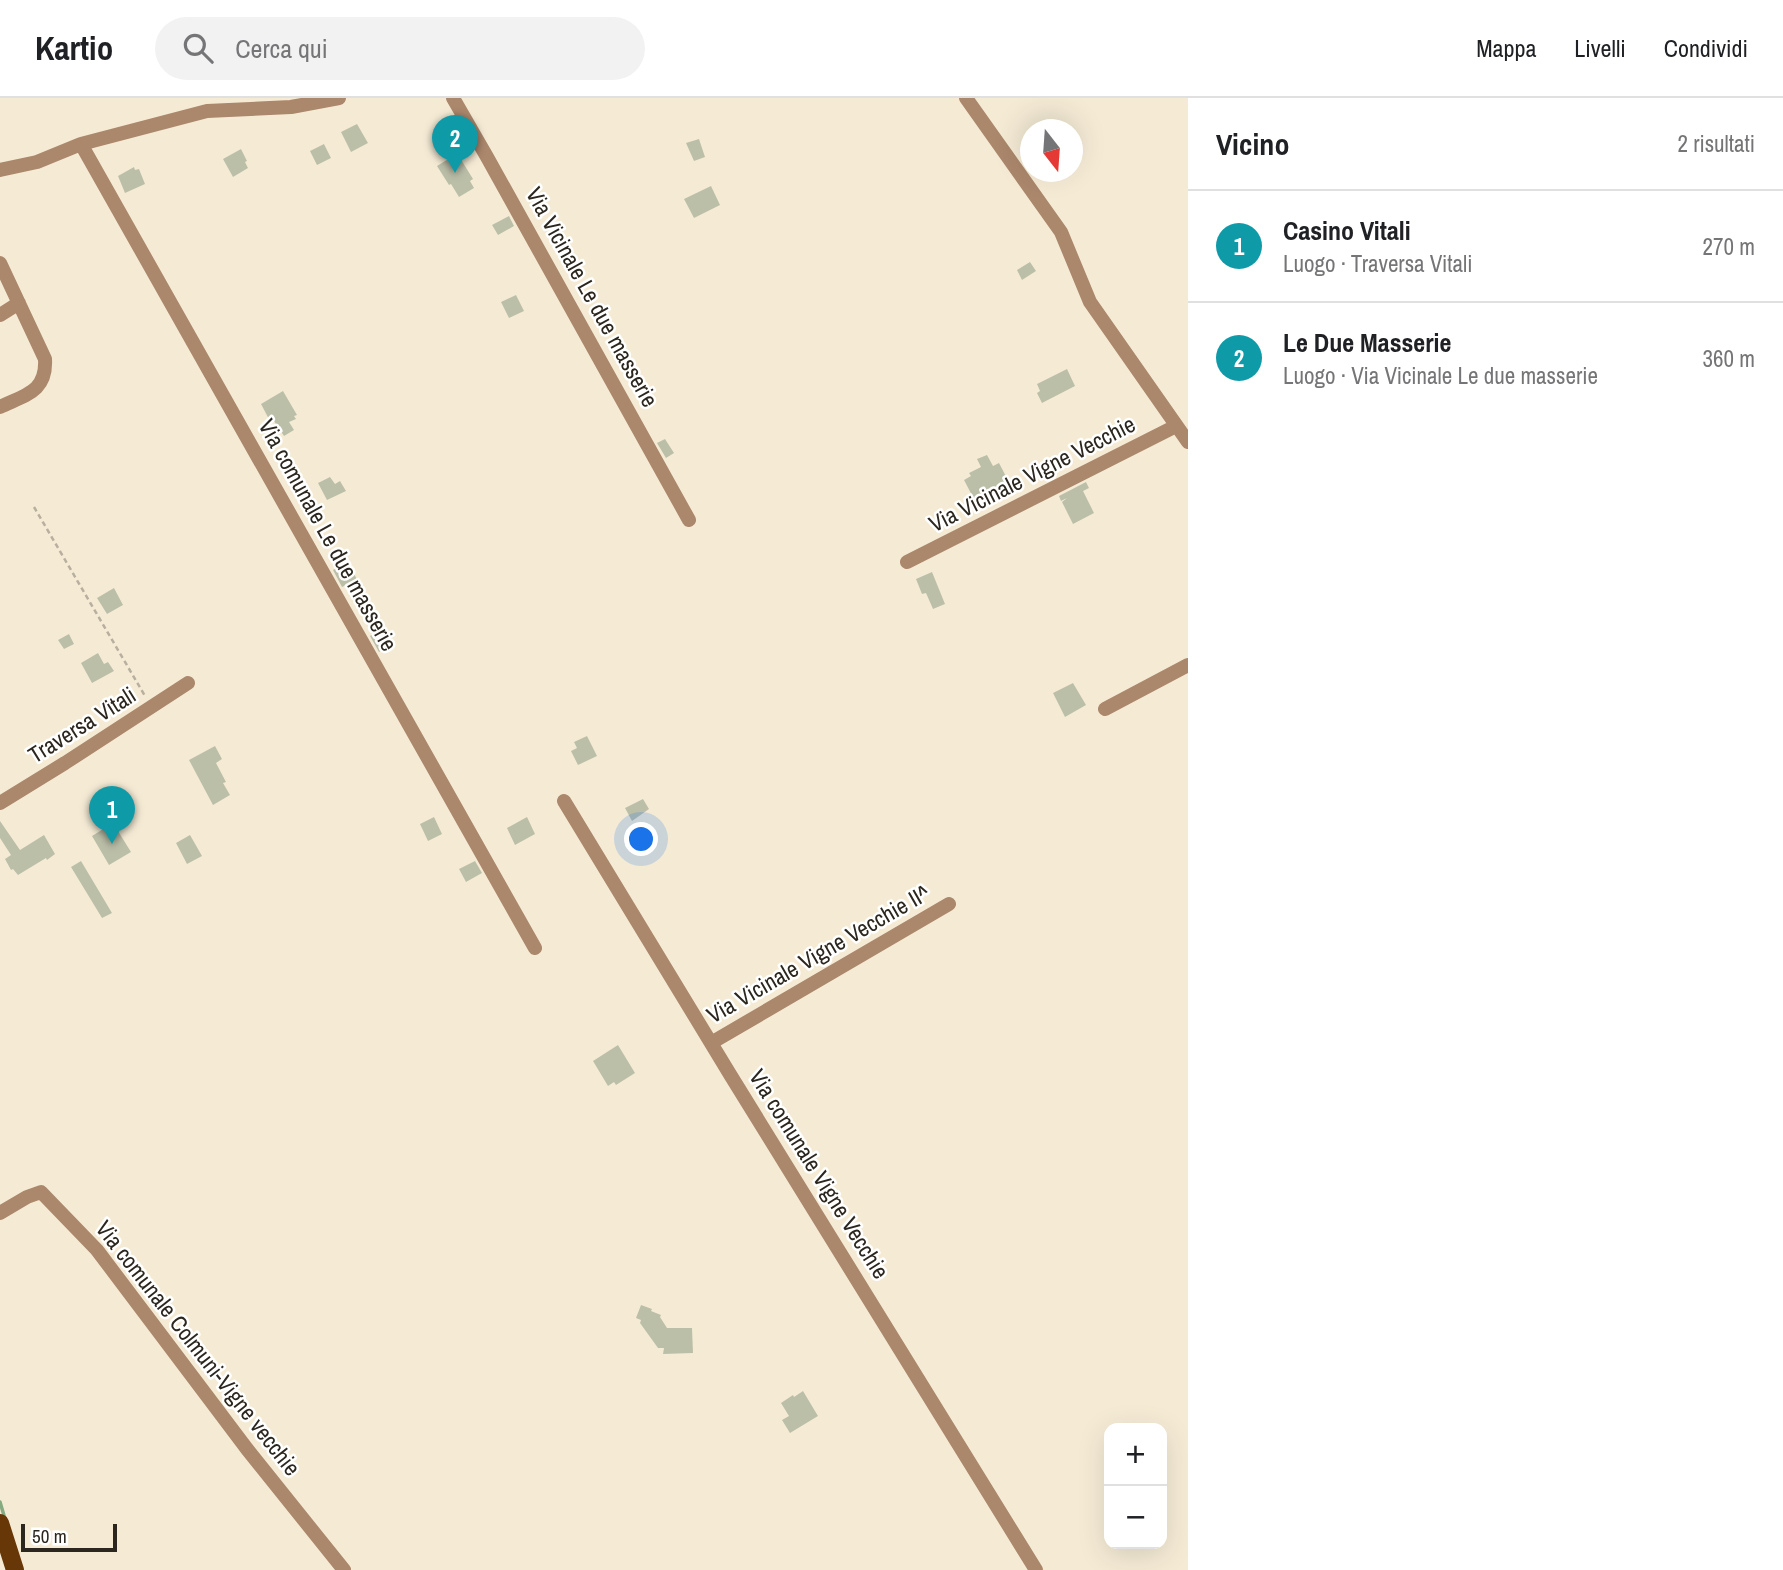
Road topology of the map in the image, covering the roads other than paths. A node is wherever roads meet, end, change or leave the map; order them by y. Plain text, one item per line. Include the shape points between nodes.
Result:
1 (339, 98) edge
2 (453, 98) edge
3 (966, 98) edge
4 (81, 144) junction
5 (0, 170) edge
6 (0, 263) edge
7 (19, 303) junction
8 (0, 315) edge
9 (0, 407) edge
10 (1176, 426) junction
11 (1188, 442) edge
12 (689, 520) dead end
13 (907, 562) dead end
14 (1188, 665) edge
15 (188, 683) dead end
16 (1105, 709) dead end
17 (564, 802) dead end
18 (0, 803) edge
19 (949, 904) dead end
20 (535, 947) dead end
21 (711, 1043) junction
22 (0, 1213) edge
23 (0, 1523) edge
24 (15, 1570) edge
25 (344, 1570) edge
26 (1037, 1570) edge

1 - 4 street via 291,107 207,111
2 - 12 street, Via Vicinale Le due masserie
3 - 10 street via 1061,233 1090,302
4 - 5 street via 37,162
4 - 20 street, Via comunale Le due masserie
6 - 7 street
7 - 8 street
7 - 9 street via 45,359 46,372 41,384 28,394
10 - 11 street
10 - 13 street, Via Vicinale Vigne Vecchie
14 - 16 street
15 - 18 street, Traversa Vitali
17 - 21 street, Via comunale Vigne Vecchie
19 - 21 street, Via Vicinale Vigne Vecchie II^
21 - 26 street, Via comunale Vigne Vecchie
22 - 25 street, Via comunale Colmuni-Vigne vecchie via 41,1192 97,1250
23 - 24 main road

